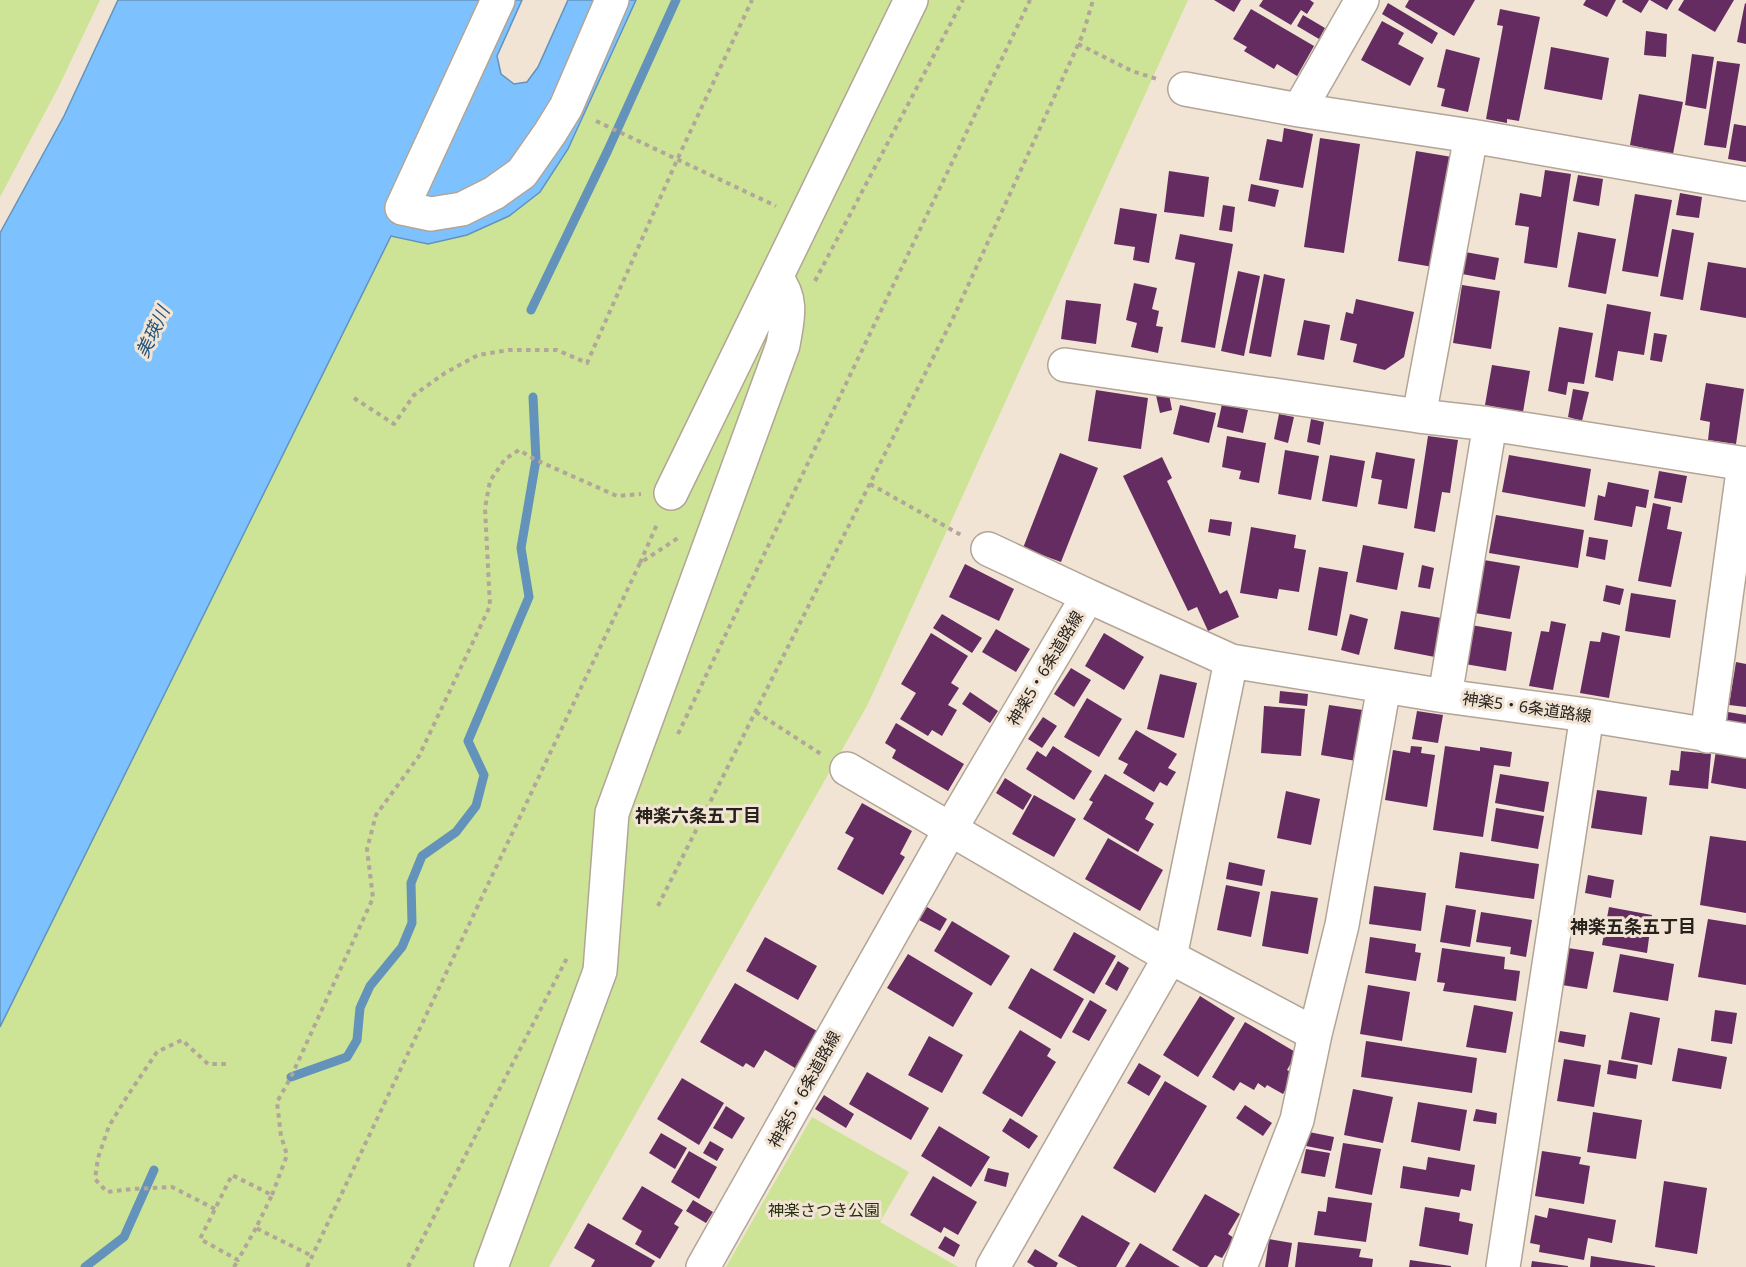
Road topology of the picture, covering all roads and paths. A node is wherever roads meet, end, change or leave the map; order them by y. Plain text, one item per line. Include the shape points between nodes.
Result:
1 (498, 0) edge
2 (612, 0) edge
3 (752, 0) edge
4 (911, 0) edge
5 (963, 0) edge
6 (1030, 0) edge
7 (1093, 0) edge
8 (1362, 0) edge
9 (1078, 44) junction
10 (1132, 70) dead end
11 (1185, 89) dead end
12 (1299, 110) junction
13 (598, 122) dead end
14 (1471, 136) junction
15 (677, 160) junction
16 (1746, 184) edge
17 (804, 219) junction
18 (776, 278) junction
19 (789, 309) junction
20 (1065, 365) dead end
21 (354, 398) dead end
22 (1419, 416) junction
23 (1490, 424) junction
24 (1745, 464) edge
25 (870, 484) junction
26 (671, 493) junction
27 (725, 506) junction
28 (930, 519) dead end
29 (988, 549) dead end
30 (640, 563) junction
31 (1088, 596) junction
32 (1231, 661) junction
33 (1384, 686) junction
34 (1445, 696) junction
35 (756, 712) junction
36 (1587, 715) junction
37 (1707, 736) junction
38 (1746, 741) edge
39 (674, 742) dead end
40 (816, 751) dead end
41 (847, 769) dead end
42 (951, 828) junction
43 (658, 906) dead end
44 (570, 952) dead end
45 (1170, 957) junction
46 (1315, 1034) junction
47 (226, 1064) dead end
48 (273, 1195) junction
49 (215, 1209) junction
50 (256, 1228) junction
51 (312, 1256) junction
52 (238, 1260) junction
53 (234, 1267) edge
54 (307, 1267) edge
55 (408, 1267) edge
56 (491, 1267) edge
57 (704, 1267) edge
58 (993, 1267) edge
59 (1240, 1267) edge
60 (1503, 1267) edge

1 - 2 street via 402,208 431,214 462,209 522,173 566,107
3 - 15 path
4 - 17 street
5 - 19 path via 806,296
6 - 39 path
7 - 9 path
8 - 12 street
9 - 10 path
9 - 25 path via 955,314
11 - 12 street
12 - 14 street
13 - 15 path
14 - 16 street
14 - 22 street
15 - 17 path
15 - 21 path via 587,363 557,350 508,350 478,355 414,395 394,424
17 - 18 street
18 - 19 street via 784,288
18 - 26 street
19 - 27 street via 783,345
20 - 22 street
22 - 23 street
23 - 24 street
23 - 34 street
24 - 37 street
25 - 28 path
25 - 35 path
26 - 30 path
26 - 48 path via 616,496 519,450 505,459 490,481 485,508 490,606 420,756 376,815 367,849 373,898 277,1102 286,1155
27 - 30 path
27 - 56 street via 612,813 600,970
29 - 31 street
30 - 51 path
31 - 32 street, 神楽5・6条道路線
31 - 42 street, 神楽5・6条道路線
32 - 33 street, 神楽5・6条道路線
32 - 45 street
33 - 34 street, 神楽5・6条道路線
33 - 46 street via 1342,925
34 - 36 street, 神楽5・6条道路線
35 - 40 path
35 - 43 path
36 - 37 street, 神楽5・6条道路線
36 - 60 street
37 - 38 street, 神楽5・6条道路線
41 - 42 street
42 - 45 street
42 - 57 street, 神楽5・6条道路線
44 - 55 path
45 - 46 street
45 - 58 street
46 - 59 street via 1297,1120
47 - 49 path via 208,1064 182,1040 157,1052 109,1126 95,1179 107,1192 172,1187
48 - 49 path via 232,1175
48 - 50 path
49 - 52 path via 200,1239
50 - 51 path
50 - 52 path
51 - 54 path
52 - 53 path

